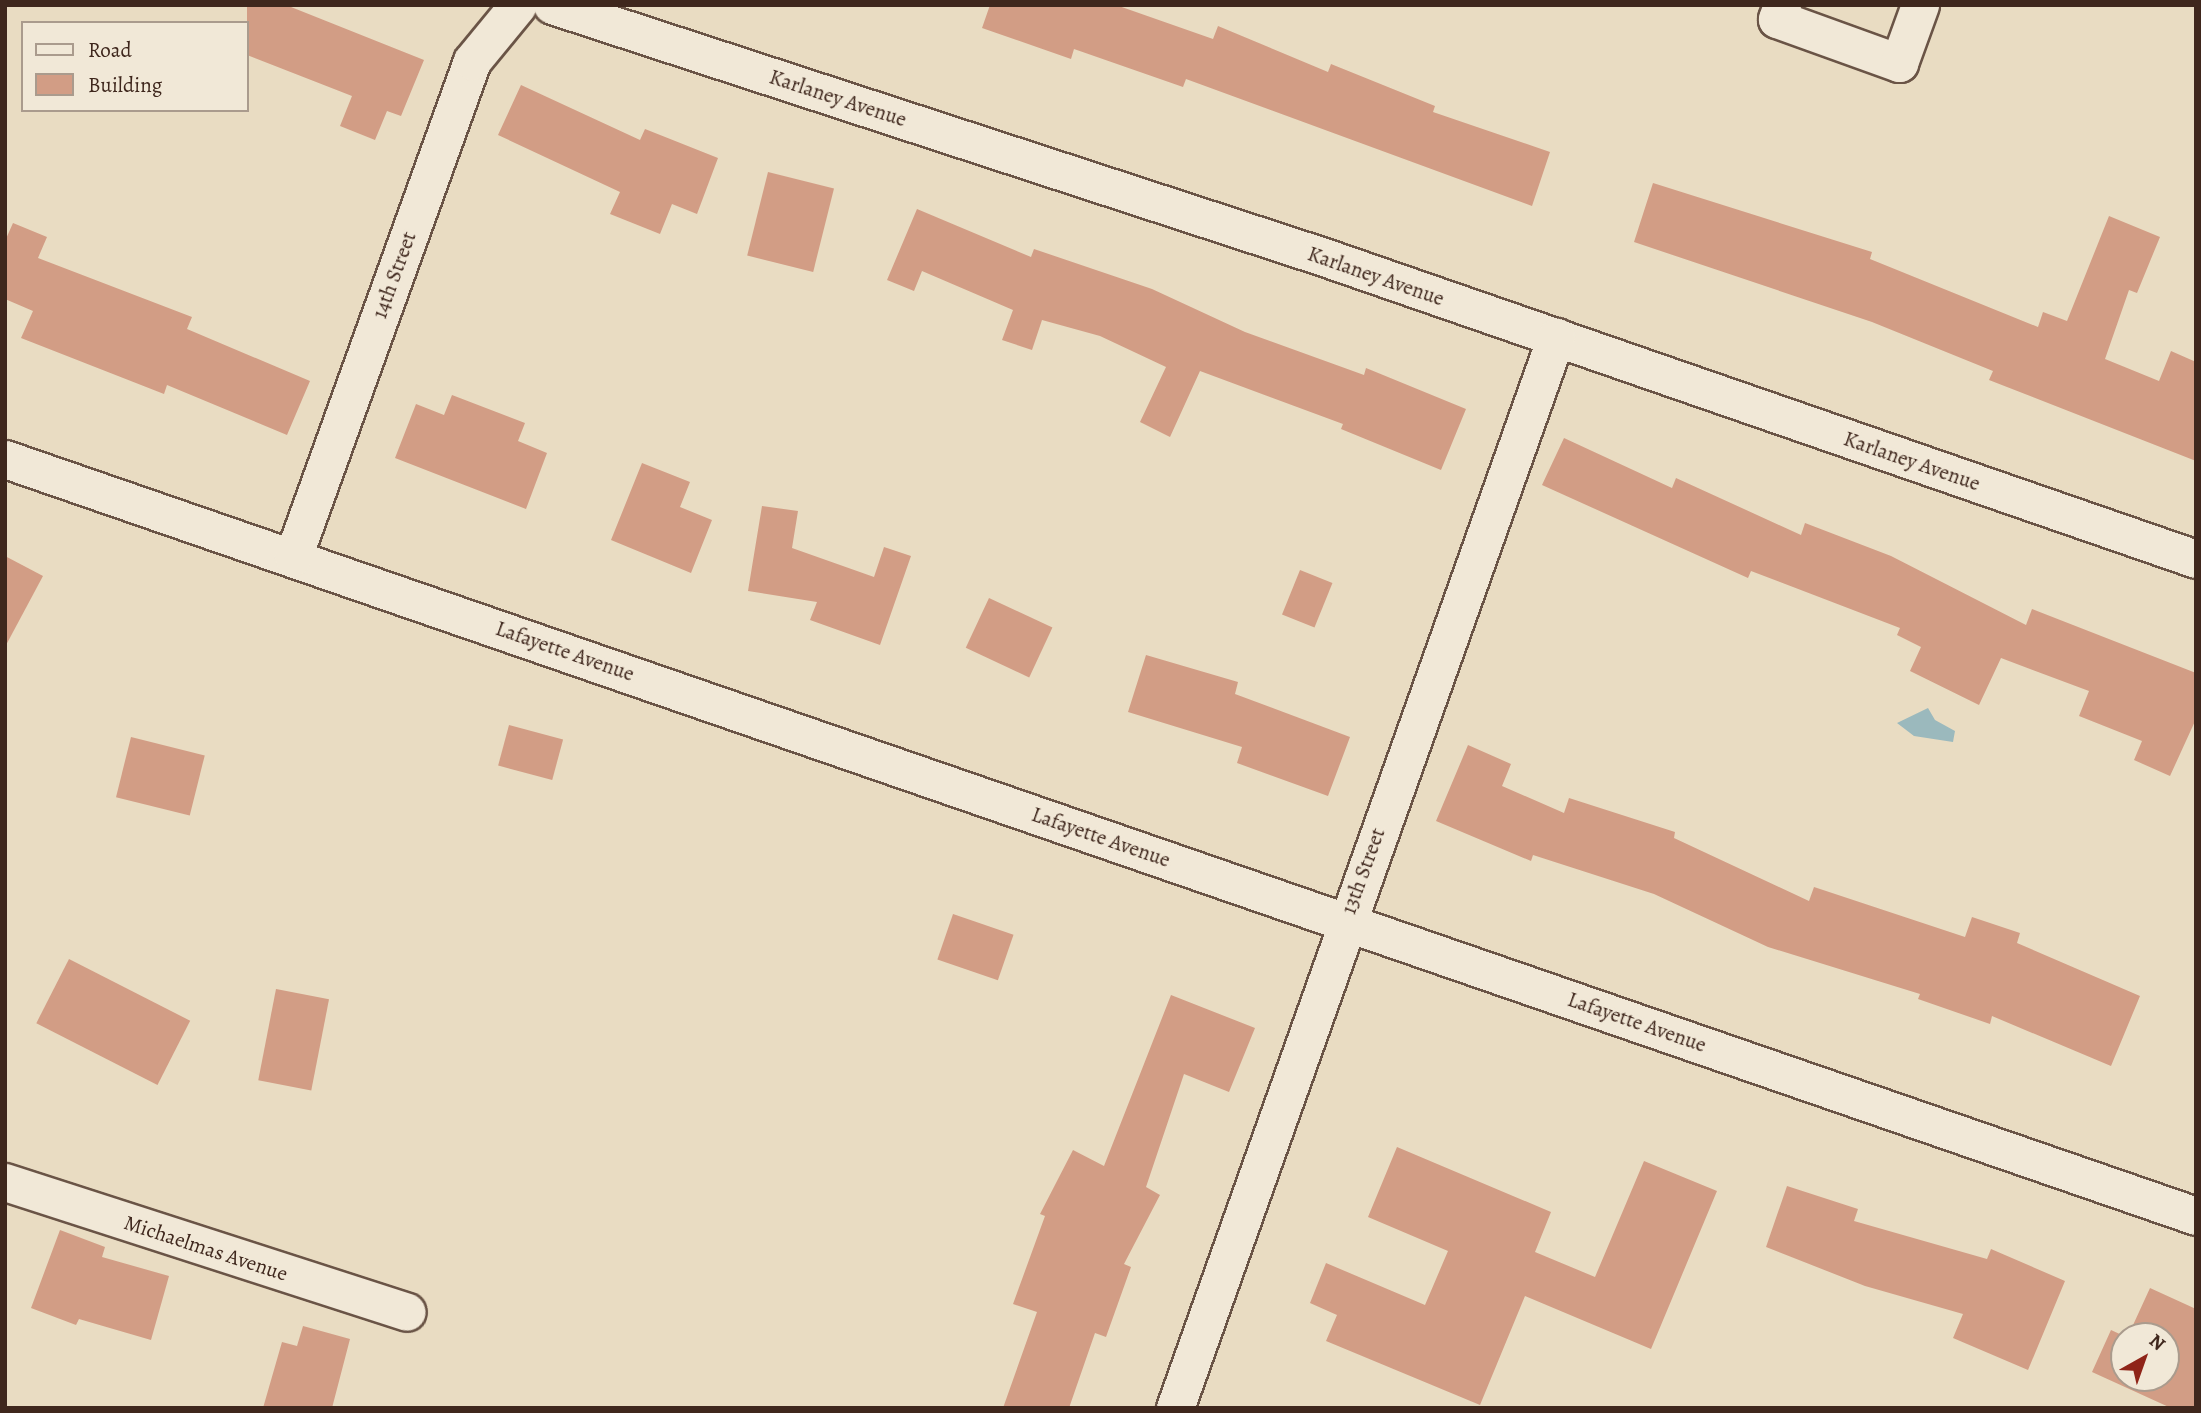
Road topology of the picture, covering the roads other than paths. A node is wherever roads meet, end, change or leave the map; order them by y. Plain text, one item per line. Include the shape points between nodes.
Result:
1 (518, 5) edge
2 (552, 5) edge
3 (1782, 5) edge
4 (1920, 5) edge
5 (1556, 337) junction
6 (5, 459) edge
7 (293, 557) junction
8 (2196, 559) edge
9 (1345, 921) junction
10 (5, 1182) edge
11 (2196, 1216) edge
12 (407, 1312) dead end
13 (1175, 1408) edge

1 - 7 street, 14th Street via 472,61
2 - 5 street, Karlaney Avenue
3 - 4 street via 1777,19 1899,63
5 - 8 street, Karlaney Avenue
5 - 9 street, 13th Street
6 - 7 street, Lafayette Avenue
7 - 9 street, Lafayette Avenue
9 - 11 street, Lafayette Avenue
9 - 13 street, 13th Street
10 - 12 street, Michaelmas Avenue

